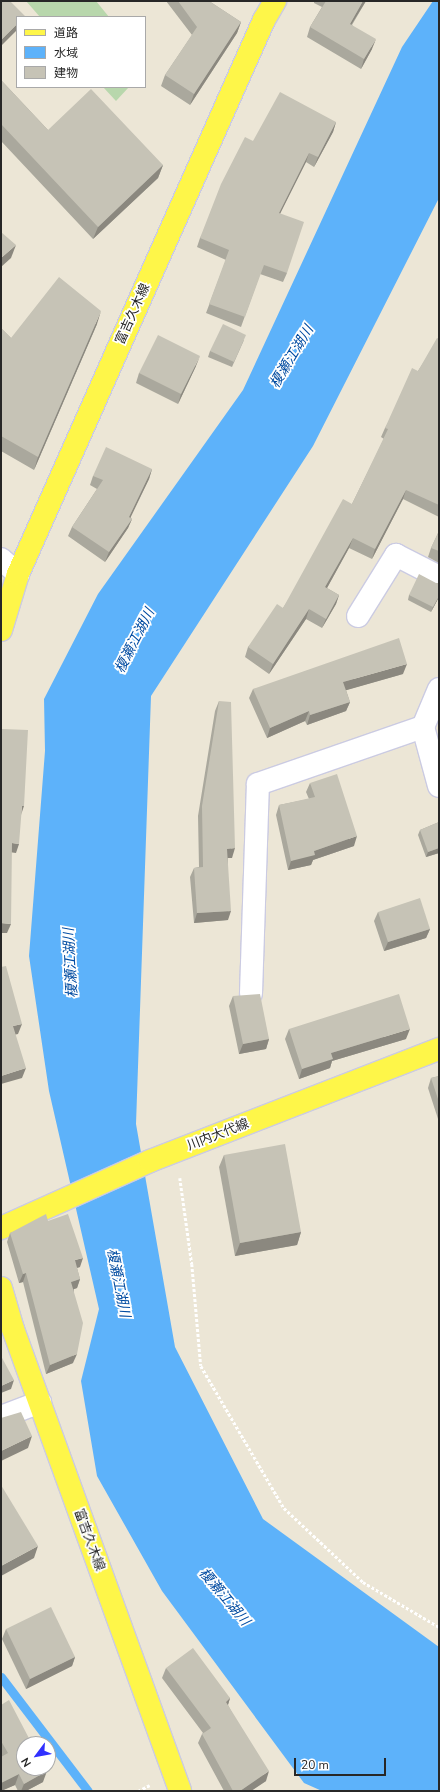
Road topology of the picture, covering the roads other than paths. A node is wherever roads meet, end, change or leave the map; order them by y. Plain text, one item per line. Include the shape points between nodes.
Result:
1 (275, 1) edge
2 (1, 559) edge
3 (18, 574) junction
4 (439, 577) edge
5 (358, 616) dead end
6 (1, 630) edge
7 (433, 708) edge
8 (439, 786) edge
9 (251, 992) dead end
10 (439, 1049) edge
11 (1, 1228) edge
12 (1, 1288) edge
13 (40, 1402) junction
14 (1, 1417) edge
15 (180, 1791) edge

1 - 3 main road, 富吉久木線 via 261,27
2 - 3 street
3 - 6 main road, 富吉久木線
4 - 5 street via 396,555
7 - 8 street
7 - 9 street via 258,784
10 - 11 main road, 川内大代線 via 150,1161
12 - 13 main road, 富吉久木線
13 - 14 street
13 - 15 main road, 富吉久木線

